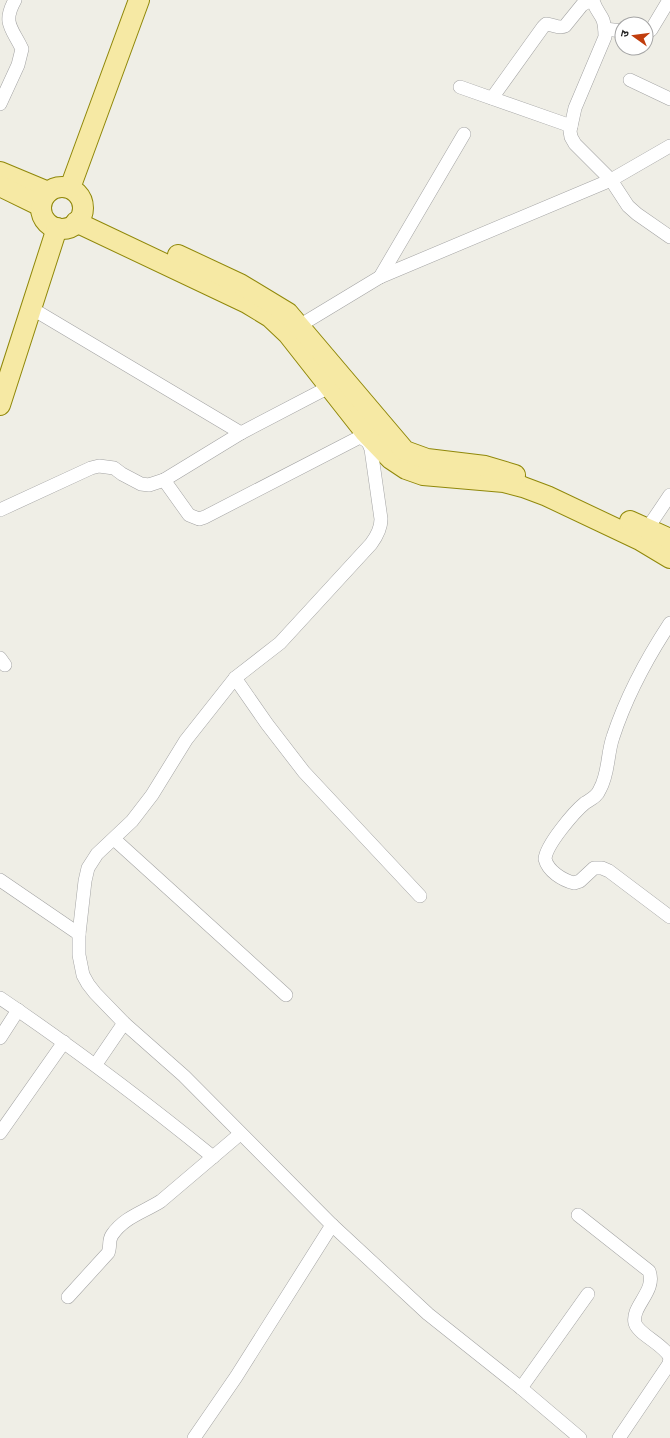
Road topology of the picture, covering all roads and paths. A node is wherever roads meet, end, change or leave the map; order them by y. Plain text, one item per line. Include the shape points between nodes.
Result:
1 (15, 0) edge
2 (139, 0) edge
3 (592, 0) edge
4 (669, 0) edge
5 (654, 25) edge
6 (605, 29) junction
7 (614, 30) edge
8 (630, 80) dead end
9 (460, 87) dead end
10 (492, 98) junction
11 (670, 98) edge
12 (0, 104) edge
13 (571, 126) junction
14 (464, 134) dead end
15 (670, 146) edge
16 (0, 172) edge
17 (611, 180) junction
18 (0, 186) edge
19 (70, 188) junction
20 (44, 199) junction
21 (79, 216) junction
22 (57, 228) junction
23 (670, 237) edge
24 (380, 277) junction
25 (30, 308) junction
26 (299, 326) junction
27 (329, 387) junction
28 (0, 405) edge
29 (241, 433) junction
30 (164, 480) junction
31 (670, 495) edge
32 (0, 510) edge
33 (647, 529) junction
34 (670, 540) edge
35 (670, 558) edge
36 (670, 623) edge
37 (235, 678) junction
38 (114, 839) junction
39 (0, 880) edge
40 (420, 896) dead end
41 (670, 917) edge
42 (79, 934) junction
43 (286, 995) dead end
44 (0, 998) edge
45 (18, 1010) junction
46 (124, 1023) junction
47 (0, 1038) edge
48 (64, 1042) junction
49 (96, 1064) junction
50 (0, 1133) edge
51 (240, 1134) junction
52 (213, 1157) junction
53 (578, 1215) dead end
54 (332, 1225) junction
55 (588, 1294) dead end
56 (68, 1297) dead end
57 (670, 1358) edge
58 (521, 1388) junction
59 (194, 1438) edge
60 (580, 1438) edge
61 (619, 1438) edge

1 - 12 street via 9,10 9,24 22,49
2 - 19 main road
3 - 6 street
3 - 10 street via 582,5 565,26 543,26
4 - 5 street
6 - 7 street
6 - 13 street via 605,37 575,108
8 - 11 street
9 - 10 street
10 - 13 street
13 - 17 street via 571,137 575,144
14 - 24 street
15 - 17 street
16 - 20 main road
17 - 23 street via 636,214
17 - 24 street
18 - 20 main road
19 - 20 main road via 56,188
19 - 21 main road via 81,200
20 - 22 main road via 42,214 45,221
21 - 22 main road via 71,226
21 - 26 main road via 240,284 288,313
21 - 27 main road via 270,318 288,334
22 - 25 main road
24 - 26 street
25 - 28 main road
25 - 29 street
26 - 33 main road via 405,451 427,459 485,466 551,485
27 - 29 street
27 - 35 main road via 371,440 406,469 423,475 504,482 522,487 547,496 640,540
29 - 30 street
30 - 32 street via 148,485 142,484 114,468 99,466
30 - 37 street via 189,515 199,519 358,438 368,442 371,449 381,519 381,528 377,536 280,643
31 - 33 street
33 - 34 main road
36 - 41 street via 642,670 617,724 611,740 605,780 600,791 572,816 548,849 544,859 555,873 574,883 594,868 609,871
37 - 38 street via 186,740 152,795
37 - 40 street via 304,772
38 - 42 street via 97,854 88,868 84,881
38 - 43 street
39 - 42 street
42 - 46 street via 78,955 83,975 95,993
44 - 45 street
45 - 47 street
45 - 48 street
46 - 49 street
46 - 51 street via 184,1076
48 - 49 street
48 - 50 street
49 - 52 street
51 - 52 street
51 - 54 street
52 - 56 street via 161,1201 134,1215 117,1229 109,1239 108,1253
53 - 57 street via 649,1271 651,1283 635,1316 635,1323 667,1351
54 - 58 street via 428,1314
54 - 59 street via 236,1377
55 - 58 street
57 - 61 street via 669,1364
58 - 60 street

